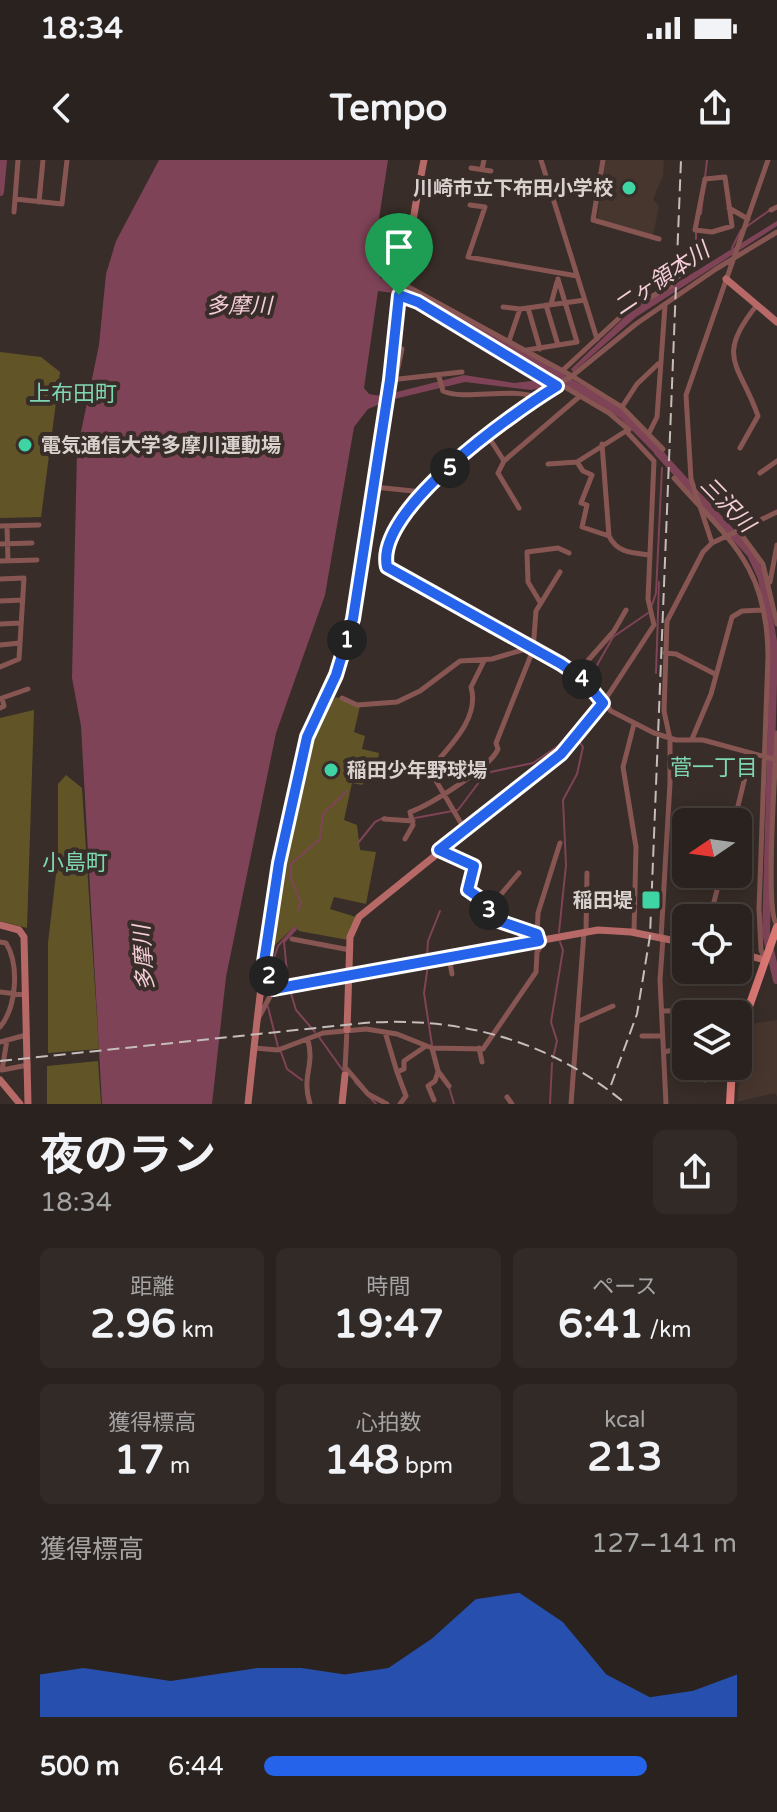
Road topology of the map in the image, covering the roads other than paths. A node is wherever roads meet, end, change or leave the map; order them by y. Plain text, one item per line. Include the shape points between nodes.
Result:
1 (18, 160) edge
2 (43, 160) edge
3 (67, 160) edge
4 (424, 160) edge
5 (484, 160) edge
6 (541, 160) edge
7 (603, 160) edge
8 (768, 160) edge
9 (471, 168) dead end
10 (482, 169) junction
11 (491, 171) dead end
12 (15, 199) junction
13 (39, 202) junction
14 (470, 205) dead end
15 (729, 208) junction
16 (14, 212) dead end
17 (746, 224) junction
18 (777, 232) edge
19 (659, 239) dead end
20 (737, 254) junction
21 (558, 276) junction
22 (577, 276) junction
23 (726, 279) junction
24 (400, 284) junction
25 (671, 286) dead end
26 (399, 294) junction
27 (585, 300) junction
28 (565, 303) junction
29 (549, 305) junction
30 (665, 305) junction
31 (757, 305) junction
32 (503, 307) dead end
33 (528, 308) junction
34 (520, 309) junction
35 (530, 318) junction
36 (777, 322) edge
37 (515, 323) junction
38 (597, 339) junction
39 (509, 341) junction
40 (558, 345) junction
41 (402, 349) dead end
42 (540, 349) junction
43 (526, 350) junction
44 (659, 363) junction
45 (562, 371) junction
46 (462, 372) dead end
47 (571, 376) junction
48 (439, 377) junction
49 (391, 382) junction
50 (559, 384) junction
51 (580, 396) junction
52 (536, 397) junction
53 (622, 407) junction
54 (649, 433) junction
55 (488, 436) junction
56 (602, 444) junction
57 (740, 448) dead end
58 (663, 449) dead end
59 (655, 457) dead end
60 (504, 461) junction
61 (777, 461) edge
62 (577, 462) junction
63 (548, 464) dead end
64 (760, 473) dead end
65 (674, 478) dead end
66 (374, 487) junction
67 (423, 492) junction
68 (697, 502) junction
69 (519, 508) dead end
70 (777, 512) edge
71 (39, 525) dead end
72 (4, 526) edge
73 (738, 530) junction
74 (728, 535) junction
75 (609, 536) junction
76 (32, 543) dead end
77 (712, 543) junction
78 (0, 544) edge
79 (8, 544) junction
80 (366, 545) junction
81 (777, 545) edge
82 (384, 553) junction
83 (569, 553) dead end
84 (650, 555) junction
85 (37, 560) dead end
86 (0, 561) edge
87 (8, 561) junction
88 (560, 572) dead end
89 (0, 579) edge
90 (770, 583) junction
91 (23, 600) junction
92 (0, 601) edge
93 (540, 602) junction
94 (626, 610) dead end
95 (762, 610) junction
96 (21, 623) junction
97 (0, 624) edge
98 (777, 624) edge
99 (20, 643) junction
100 (0, 645) edge
101 (531, 649) junction
102 (665, 653) junction
103 (484, 660) junction
104 (0, 667) edge
105 (576, 674) junction
106 (715, 674) junction
107 (28, 689) dead end
108 (342, 698) dead end
109 (603, 703) junction
110 (0, 708) edge
111 (634, 723) junction
112 (777, 733) edge
113 (670, 739) junction
114 (692, 739) junction
115 (751, 753) junction
116 (764, 757) junction
117 (776, 760) edge
118 (443, 794) junction
119 (737, 808) edge
120 (384, 819) dead end
121 (413, 819) junction
122 (465, 830) junction
123 (405, 839) dead end
124 (560, 843) dead end
125 (439, 850) junction
126 (519, 873) dead end
127 (587, 873) dead end
128 (491, 906) junction
129 (0, 925) edge
130 (777, 926) edge
131 (585, 932) junction
132 (634, 932) junction
133 (540, 938) junction
134 (662, 938) junction
135 (292, 939) dead end
136 (672, 940) edge
137 (0, 942) edge
138 (350, 950) junction
139 (752, 956) edge
140 (449, 957) junction
141 (763, 959) junction
142 (264, 962) junction
143 (452, 974) dead end
144 (348, 975) junction
145 (274, 989) junction
146 (0, 992) edge
147 (13, 995) junction
148 (25, 995) junction
149 (750, 1000) edge
150 (613, 1006) dead end
151 (662, 1011) junction
152 (672, 1011) edge
153 (258, 1020) junction
154 (578, 1021) junction
155 (0, 1027) edge
156 (347, 1030) junction
157 (385, 1032) junction
158 (28, 1035) junction
159 (642, 1036) dead end
160 (662, 1036) junction
161 (308, 1040) junction
162 (4, 1041) edge
163 (429, 1047) junction
164 (254, 1048) junction
165 (479, 1048) junction
166 (672, 1050) edge
167 (663, 1052) junction
168 (482, 1062) dead end
169 (29, 1065) junction
170 (1, 1070) edge
171 (345, 1071) junction
172 (438, 1071) junction
173 (397, 1072) junction
174 (0, 1080) edge
175 (731, 1080) edge
176 (449, 1086) dead end
177 (507, 1097) dead end
178 (434, 1100) dead end
179 (20, 1104) edge
180 (28, 1104) edge
181 (248, 1104) edge
182 (310, 1104) edge
183 (342, 1104) edge
184 (387, 1104) edge
185 (400, 1104) edge
186 (512, 1104) edge
187 (571, 1104) edge
188 (666, 1104) edge
189 (730, 1104) edge

1 - 12 street
2 - 13 street
3 - 13 street via 62,204
4 - 24 street
5 - 10 street
6 - 22 street
7 - 19 street via 593,220
8 - 17 street
9 - 10 street
10 - 11 street
12 - 13 street
12 - 16 street
14 - 21 street via 485,207 468,257
15 - 15 street via 732,226 695,230 705,179 725,177
15 - 17 street
17 - 20 street
18 - 20 street
20 - 23 street
20 - 30 street
21 - 22 street
21 - 28 street
21 - 29 street
22 - 27 street
23 - 31 street
23 - 68 street via 686,395
24 - 26 street
24 - 39 street
25 - 38 street via 630,308
26 - 49 street
26 - 50 street
27 - 28 street
27 - 38 street
28 - 29 street
28 - 40 street via 577,342
29 - 33 street
29 - 40 street
30 - 44 street
30 - 47 street
31 - 36 street
31 - 57 street via 738,328 734,344 737,374 758,416
32 - 34 street
33 - 34 street
33 - 35 street
34 - 37 street
35 - 37 street
35 - 42 street
37 - 39 street
38 - 45 street
39 - 43 street
40 - 42 street
41 - 49 street
42 - 43 street
43 - 45 street
44 - 53 street
44 - 54 street via 657,417
45 - 47 street
46 - 48 street
47 - 50 street
47 - 53 street
48 - 49 street
48 - 52 street via 443,391
49 - 66 street
50 - 51 street
50 - 52 street
51 - 59 street via 617,420
51 - 60 street
52 - 55 street
53 - 54 street
54 - 58 street
55 - 60 street
55 - 67 street
56 - 62 street
56 - 75 street
56 - 84 street via 626,431 654,461
60 - 69 street via 498,473
61 - 64 street
62 - 63 street
62 - 75 street via 592,475 581,503 587,505 582,527
65 - 68 street
66 - 67 street
66 - 80 street
67 - 82 street via 396,525
68 - 74 street
68 - 77 street
70 - 73 street
71 - 72 street
72 - 79 street
73 - 74 street
73 - 90 street
74 - 77 street
74 - 95 street via 754,574
75 - 84 street via 627,553
76 - 79 street
77 - 102 street via 667,621
78 - 79 street
79 - 87 street
80 - 82 street
80 - 142 street via 345,650 302,756
81 - 90 street
82 - 101 street via 387,567
83 - 93 street via 558,548 527,552 528,582
84 - 109 street via 648,599 654,625
85 - 87 street
86 - 87 street
88 - 93 street
89 - 91 street via 24,578
90 - 98 street
91 - 92 street
91 - 96 street
93 - 101 street
94 - 105 street via 610,639
95 - 106 street via 732,617
95 - 116 street via 768,650
96 - 97 street
96 - 99 street
99 - 100 street
99 - 104 street via 19,659
101 - 103 street
101 - 105 street
101 - 118 street via 493,760
102 - 106 street
102 - 113 street via 664,711
103 - 108 street via 460,661 397,702 357,705
103 - 118 street via 471,687 467,723 433,766
105 - 109 street
106 - 114 street
107 - 110 street via 2,698
109 - 111 street
109 - 122 street via 561,754
111 - 113 street
111 - 132 street via 623,767 636,847
112 - 117 street
113 - 114 street
113 - 134 street
114 - 115 street
115 - 116 street
115 - 119 street
116 - 117 street
116 - 141 street via 759,909
117 - 130 street via 771,890
118 - 121 street via 410,812
118 - 122 street
120 - 121 street
121 - 123 street
122 - 125 street
124 - 133 street via 538,913
125 - 128 street via 474,866 468,890
125 - 138 street via 366,908 351,931
126 - 128 street
127 - 131 street
128 - 133 street via 489,916 496,922
129 - 148 street via 23,935
130 - 141 main road
131 - 132 street
131 - 133 street
131 - 154 street
132 - 134 street
133 - 140 street
133 - 165 street via 534,976 489,1044
134 - 136 street
134 - 151 street
135 - 138 street
137 - 147 street via 14,957
138 - 144 street
139 - 141 street
140 - 143 street
140 - 144 street
141 - 149 main road
142 - 145 street
142 - 153 street
144 - 145 street
144 - 156 street
145 - 153 street
146 - 147 street
147 - 148 street
147 - 155 street
148 - 158 street
150 - 154 street
151 - 152 street
151 - 160 street
153 - 164 street
154 - 187 street
156 - 157 street
156 - 161 street
156 - 171 street
157 - 163 street
157 - 173 street
158 - 162 street
158 - 169 street
159 - 160 street
160 - 167 street
161 - 164 street via 278,1050
161 - 182 street via 313,1057 304,1083
162 - 170 street
163 - 165 street
163 - 172 street
163 - 173 street via 404,1061 404,1069
164 - 181 street
165 - 168 street
166 - 167 street
167 - 188 street
169 - 170 street
169 - 180 street
171 - 183 street
171 - 184 street
172 - 176 street
172 - 178 street via 428,1086
173 - 185 street via 406,1096
174 - 179 street
175 - 189 main road
177 - 186 street

